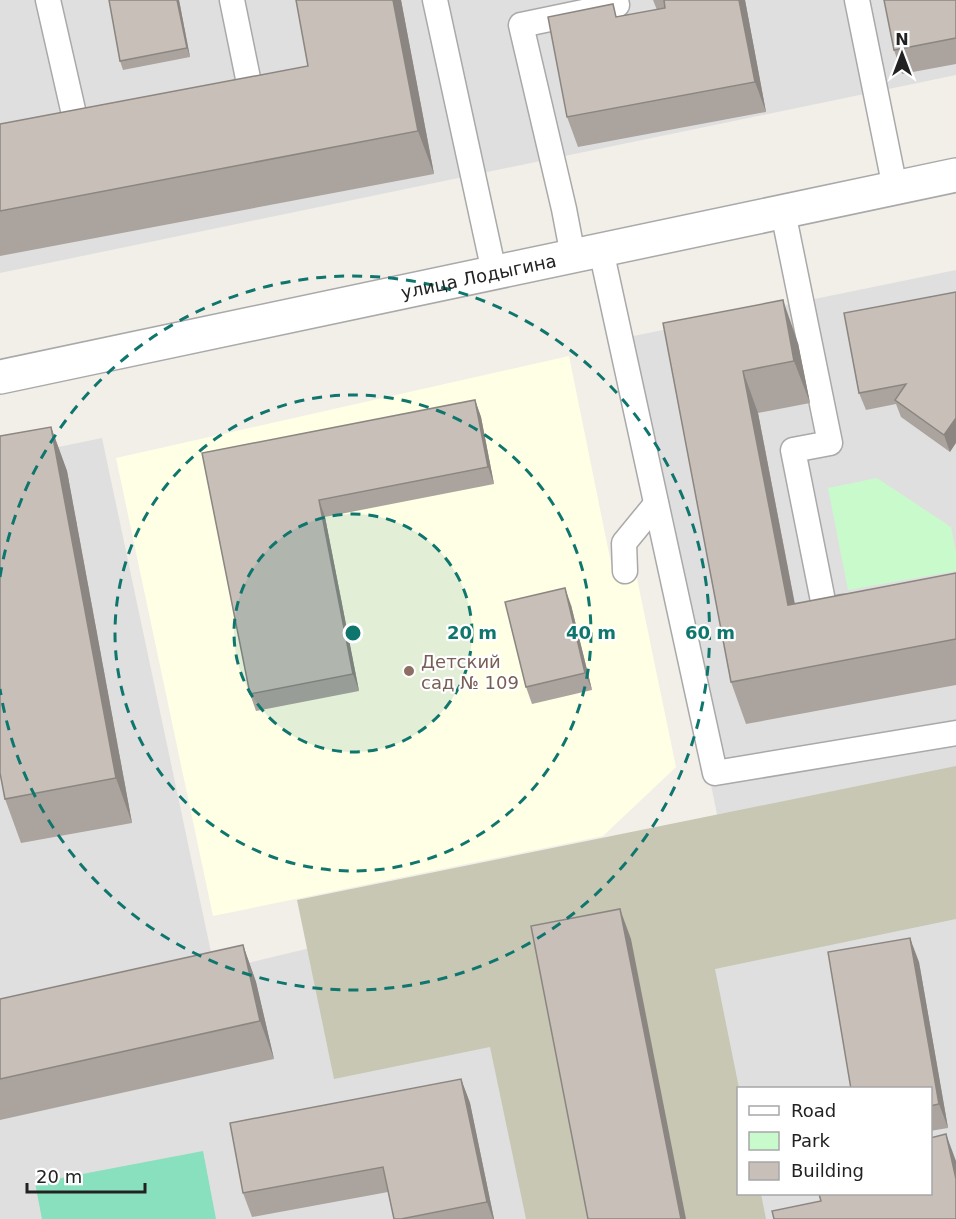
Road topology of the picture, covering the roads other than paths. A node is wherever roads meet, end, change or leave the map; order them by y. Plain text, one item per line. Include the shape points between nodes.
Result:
1 (48, 0) edge
2 (232, 0) edge
3 (435, 0) edge
4 (616, 0) edge
5 (857, 0) edge
6 (216, 99) edge
7 (111, 117) edge
8 (956, 175) edge
9 (895, 188) junction
10 (783, 212) junction
11 (587, 253) junction
12 (494, 272) junction
13 (0, 377) edge
14 (656, 504) junction
15 (625, 571) dead end
16 (869, 602) edge
17 (956, 733) edge

1 - 7 lane via 76,123
2 - 6 lane via 251,93
3 - 12 lane
4 - 11 lane via 617,5 521,25 564,209
5 - 9 lane
8 - 9 street, улица Лодыгина
9 - 10 street, улица Лодыгина
10 - 11 street, улица Лодыгина
10 - 16 lane via 830,443 793,450 825,611
11 - 12 street, улица Лодыгина
11 - 14 lane
12 - 13 street, улица Лодыгина
14 - 15 lane via 624,543
14 - 17 lane via 715,773

